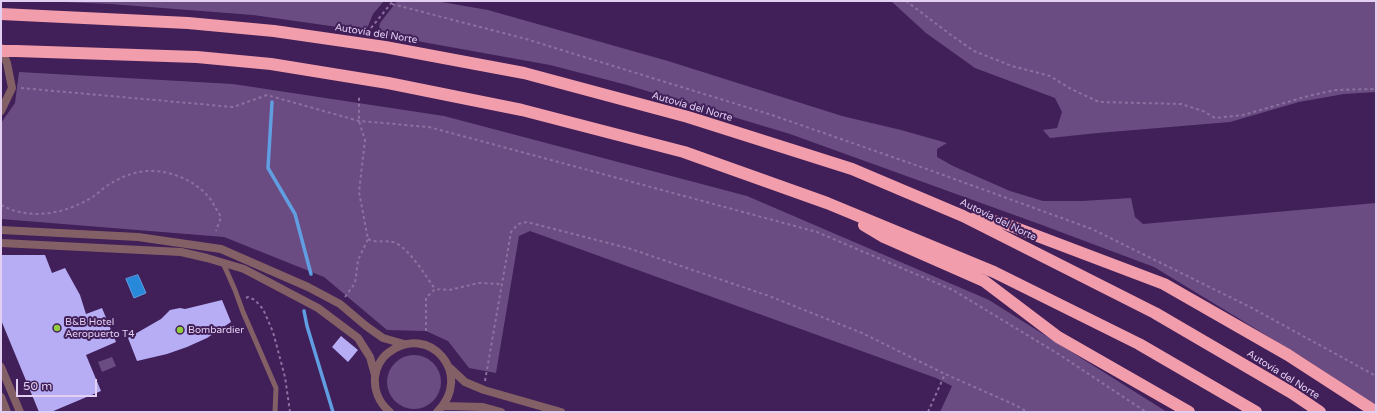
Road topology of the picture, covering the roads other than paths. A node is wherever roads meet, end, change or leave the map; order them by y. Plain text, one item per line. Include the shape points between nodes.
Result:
1 (1, 14) edge
2 (1, 50) edge
3 (1, 111) edge
4 (827, 203) junction
5 (963, 216) junction
6 (1, 230) edge
7 (1, 243) edge
8 (222, 262) junction
9 (404, 344) junction
10 (1, 367) edge
11 (449, 367) junction
12 (375, 375) junction
13 (1, 398) edge
14 (444, 406) junction
15 (7, 412) edge
16 (20, 412) edge
17 (275, 412) edge
18 (389, 412) edge
19 (437, 412) edge
20 (501, 412) edge
21 (561, 412) edge
22 (1189, 412) edge
23 (1256, 412) edge
24 (1320, 412) edge
25 (1376, 412) edge

1 - 5 highway, Autovía del Norte via 188,23 274,31 385,47 524,73 688,117 852,169
2 - 3 street via 7,63 12,88
2 - 4 highway, bridge via 197,57 271,64 388,83 522,110 684,152
4 - 22 highway via 884,237 984,281 1058,337
4 - 23 highway via 994,272 1139,344
5 - 24 highway, Autovía del Norte via 1155,313
5 - 25 highway via 1003,223 1164,284 1288,355
6 - 9 street via 138,237 221,249 308,287 340,304 383,338
7 - 8 street via 181,252
8 - 12 street via 244,268 318,308 358,338 370,357
8 - 17 lane via 276,388
9 - 11 street via 415,343 431,347 443,357
9 - 12 street via 385,355 378,364
10 - 16 street
11 - 14 street via 451,391
11 - 21 street via 464,382
12 - 18 street via 375,389
13 - 15 street
14 - 19 street
14 - 20 street via 483,407

